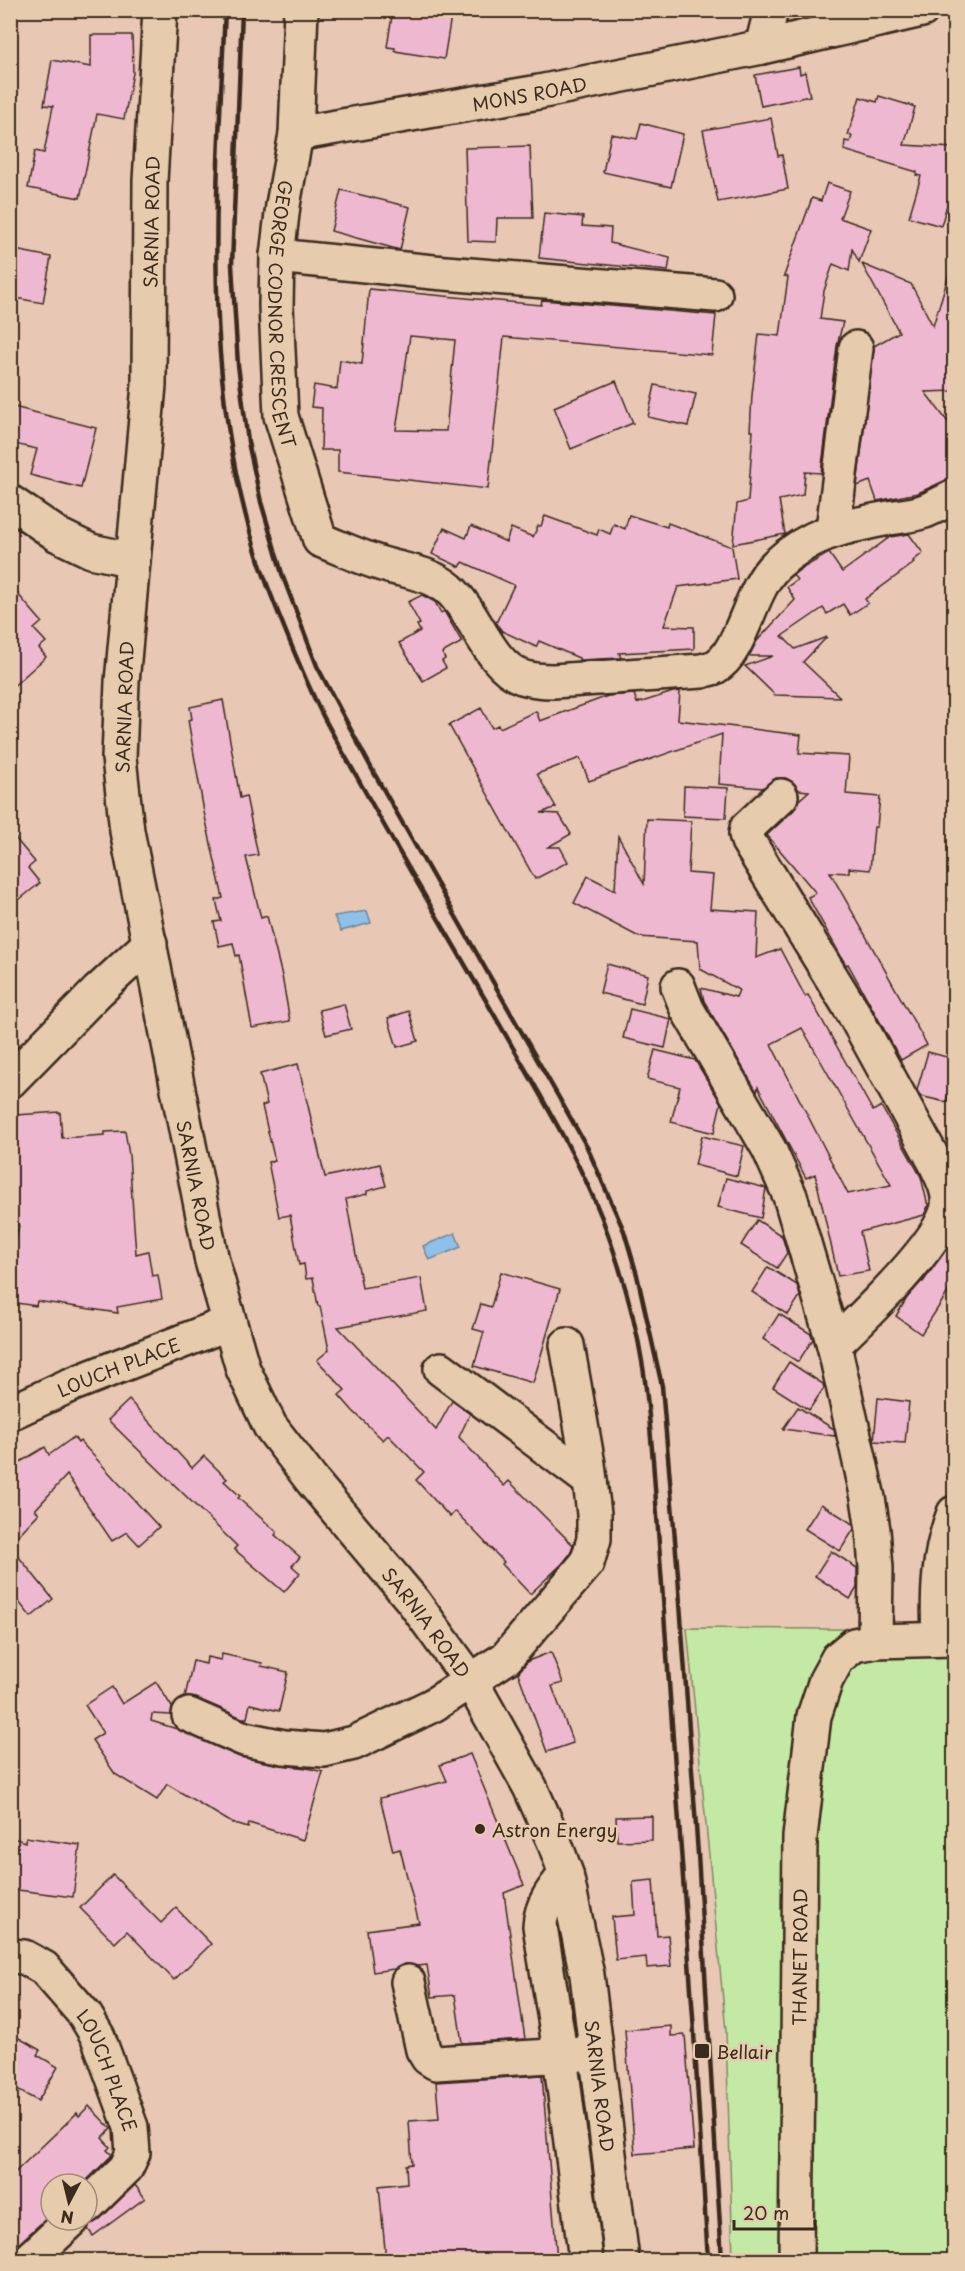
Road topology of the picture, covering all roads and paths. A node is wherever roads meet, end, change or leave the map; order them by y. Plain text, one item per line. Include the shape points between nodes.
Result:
1 (160, 10) edge
2 (301, 10) edge
3 (771, 10) edge
4 (922, 10) edge
5 (762, 47) junction
6 (296, 134) junction
7 (277, 256) junction
8 (715, 295) dead end
9 (856, 348) dead end
10 (954, 497) edge
11 (10, 502) edge
12 (833, 530) junction
13 (133, 560) junction
14 (780, 796) dead end
15 (150, 943) junction
16 (678, 986) dead end
17 (10, 1081) edge
18 (229, 1323) junction
19 (567, 1345) dead end
20 (834, 1345) junction
21 (441, 1369) dead end
22 (10, 1413) edge
23 (590, 1481) junction
24 (954, 1513) edge
25 (947, 1639) edge
26 (875, 1641) junction
27 (471, 1682) junction
28 (189, 1716) dead end
29 (566, 1874) junction
30 (10, 1956) edge
31 (408, 1982) dead end
32 (597, 2052) junction
33 (560, 2056) junction
34 (611, 2169) junction
35 (575, 2174) junction
36 (99, 2194) edge
37 (59, 2232) edge
38 (29, 2260) edge
39 (586, 2260) edge
40 (622, 2260) edge
41 (796, 2260) edge

1 - 13 street, SARNIA ROAD via 150,182 149,385
2 - 6 street, GEORGE CODNOR CRESCENT
3 - 5 street
4 - 5 street, MONS ROAD
5 - 6 street, MONS ROAD via 539,92
6 - 7 street, GEORGE CODNOR CRESCENT
7 - 8 street
7 - 12 street, GEORGE CODNOR CRESCENT via 281,416 320,540 388,566 429,576 464,606 497,658 520,676 553,681 715,667 732,650 755,595 776,566 805,543
9 - 12 street
10 - 12 street via 924,511
11 - 13 street via 91,551
13 - 15 street, SARNIA ROAD via 119,758 127,831
14 - 20 street via 747,828 748,841 854,1014 935,1162 946,1185 948,1205 936,1234 919,1256
15 - 17 street
15 - 18 street, SARNIA ROAD via 213,1261
16 - 20 street via 687,1009 769,1149 790,1196
18 - 22 street, LOUCH PLACE
18 - 27 street, SARNIA ROAD via 243,1369 270,1426 413,1601
19 - 23 street
20 - 26 street via 873,1530
21 - 23 street
23 - 27 street via 594,1539 587,1563 506,1658
24 - 25 street via 940,1560 937,1600
25 - 26 street
26 - 41 street, THANET ROAD via 854,1645 838,1658 814,1716 800,1837
27 - 28 street via 433,1706 354,1743 324,1750 244,1739
27 - 29 street, SARNIA ROAD via 530,1787
29 - 32 street, SARNIA ROAD via 587,1975
29 - 33 street via 542,1910 540,1926
30 - 36 street, LOUCH PLACE via 44,1968 85,2015 98,2037 131,2127 133,2153 126,2168
31 - 33 street via 423,2050 436,2063
32 - 33 street
32 - 34 street, SARNIA ROAD
33 - 35 street
34 - 35 street
34 - 40 street, SARNIA ROAD
35 - 39 street
37 - 38 street

